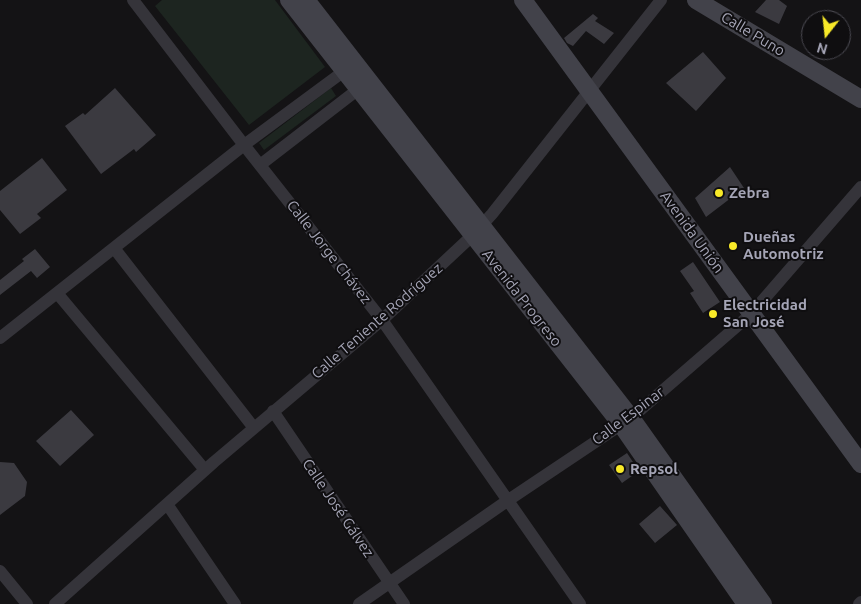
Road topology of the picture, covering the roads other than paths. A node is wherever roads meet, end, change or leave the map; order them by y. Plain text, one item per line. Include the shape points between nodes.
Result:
1 (289, 0) edge
2 (306, 0) edge
3 (523, 0) edge
4 (660, 0) edge
5 (696, 0) edge
6 (138, 2) edge
7 (350, 67) junction
8 (364, 85) junction
9 (590, 91) junction
10 (861, 99) edge
11 (244, 145) junction
12 (260, 165) junction
13 (861, 186) edge
14 (477, 230) junction
15 (114, 248) junction
16 (57, 293) junction
17 (751, 314) junction
18 (382, 320) junction
19 (0, 338) edge
20 (273, 411) junction
21 (626, 421) junction
22 (254, 428) junction
23 (861, 464) edge
24 (205, 470) junction
25 (507, 501) junction
26 (167, 504) junction
27 (0, 571) edge
28 (389, 583) junction
29 (59, 603) edge
30 (27, 604) edge
31 (235, 604) edge
32 (360, 604) edge
33 (404, 604) edge
34 (580, 604) edge
35 (746, 604) edge
36 (763, 604) edge

1 - 7 main road, Avenida Progreso
2 - 7 main road, Avenida Progreso
3 - 9 main road, Avenida Unión
4 - 9 street, Calle Teniente Rodríguez
5 - 10 main road, Calle Puno
6 - 11 street, Calle Jorge Chávez
7 - 8 main road, Avenida Progreso
7 - 11 street
8 - 12 street
8 - 14 main road, Avenida Progreso
9 - 14 street, Calle Teniente Rodríguez
9 - 17 main road, Avenida Unión
11 - 12 street, Calle Jorge Chávez
11 - 15 street
12 - 18 street, Calle Jorge Chávez
13 - 17 street, Calle Espinar
14 - 18 street, Calle Teniente Rodríguez
14 - 21 main road, Avenida Progreso
15 - 16 street
15 - 22 street
16 - 19 street
16 - 24 street
17 - 21 street, Calle Espinar
17 - 23 main road, Avenida Unión
18 - 20 street, Calle Teniente Rodríguez
18 - 25 street, Calle Jorge Chávez
20 - 22 street, Calle Teniente Rodríguez
20 - 28 street, Calle José Gálvez
21 - 25 street, Calle Espinar
21 - 35 main road, Avenida Progreso
21 - 36 main road, Avenida Progreso
22 - 24 street, Calle Teniente Rodríguez
24 - 26 street, Calle Teniente Rodríguez
25 - 28 street, Calle Espinar
25 - 34 street, Calle Jorge Chávez
26 - 29 street, Calle Teniente Rodríguez
26 - 31 street
27 - 30 street
28 - 32 street, Calle Espinar
28 - 33 street, Calle José Gálvez

